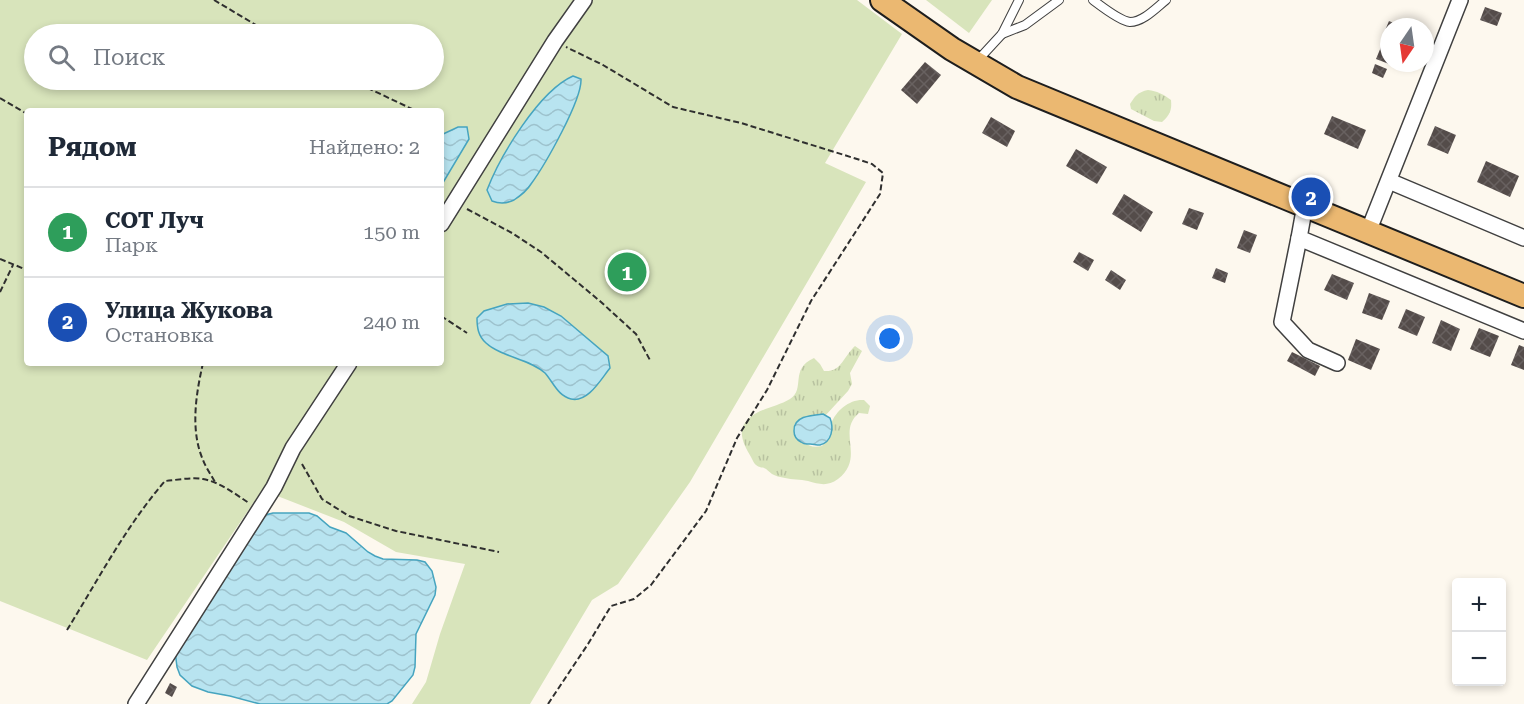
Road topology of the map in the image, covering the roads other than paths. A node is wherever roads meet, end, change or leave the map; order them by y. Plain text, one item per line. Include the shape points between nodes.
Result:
1 (585, 0) edge
2 (882, 0) edge
3 (1019, 0) edge
4 (1059, 0) edge
5 (1093, 0) edge
6 (1166, 0) edge
7 (1460, 0) edge
8 (1002, 34) junction
9 (975, 63) junction
10 (1389, 181) junction
11 (1305, 206) junction
12 (444, 220) edge
13 (1368, 232) junction
14 (1299, 238) junction
15 (1524, 238) edge
16 (1524, 296) edge
17 (1524, 331) edge
18 (1337, 363) dead end
19 (347, 366) edge
20 (136, 704) edge

1 - 12 street via 555,41
2 - 9 main road
3 - 8 lane
4 - 8 lane via 1025,25
5 - 6 lane via 1130,22 1141,19
7 - 10 street
8 - 9 lane
9 - 11 main road via 1017,87
10 - 13 street
10 - 15 street
11 - 13 main road
11 - 14 street
13 - 16 main road
14 - 17 street
14 - 18 street via 1282,322 1308,350
19 - 20 street

